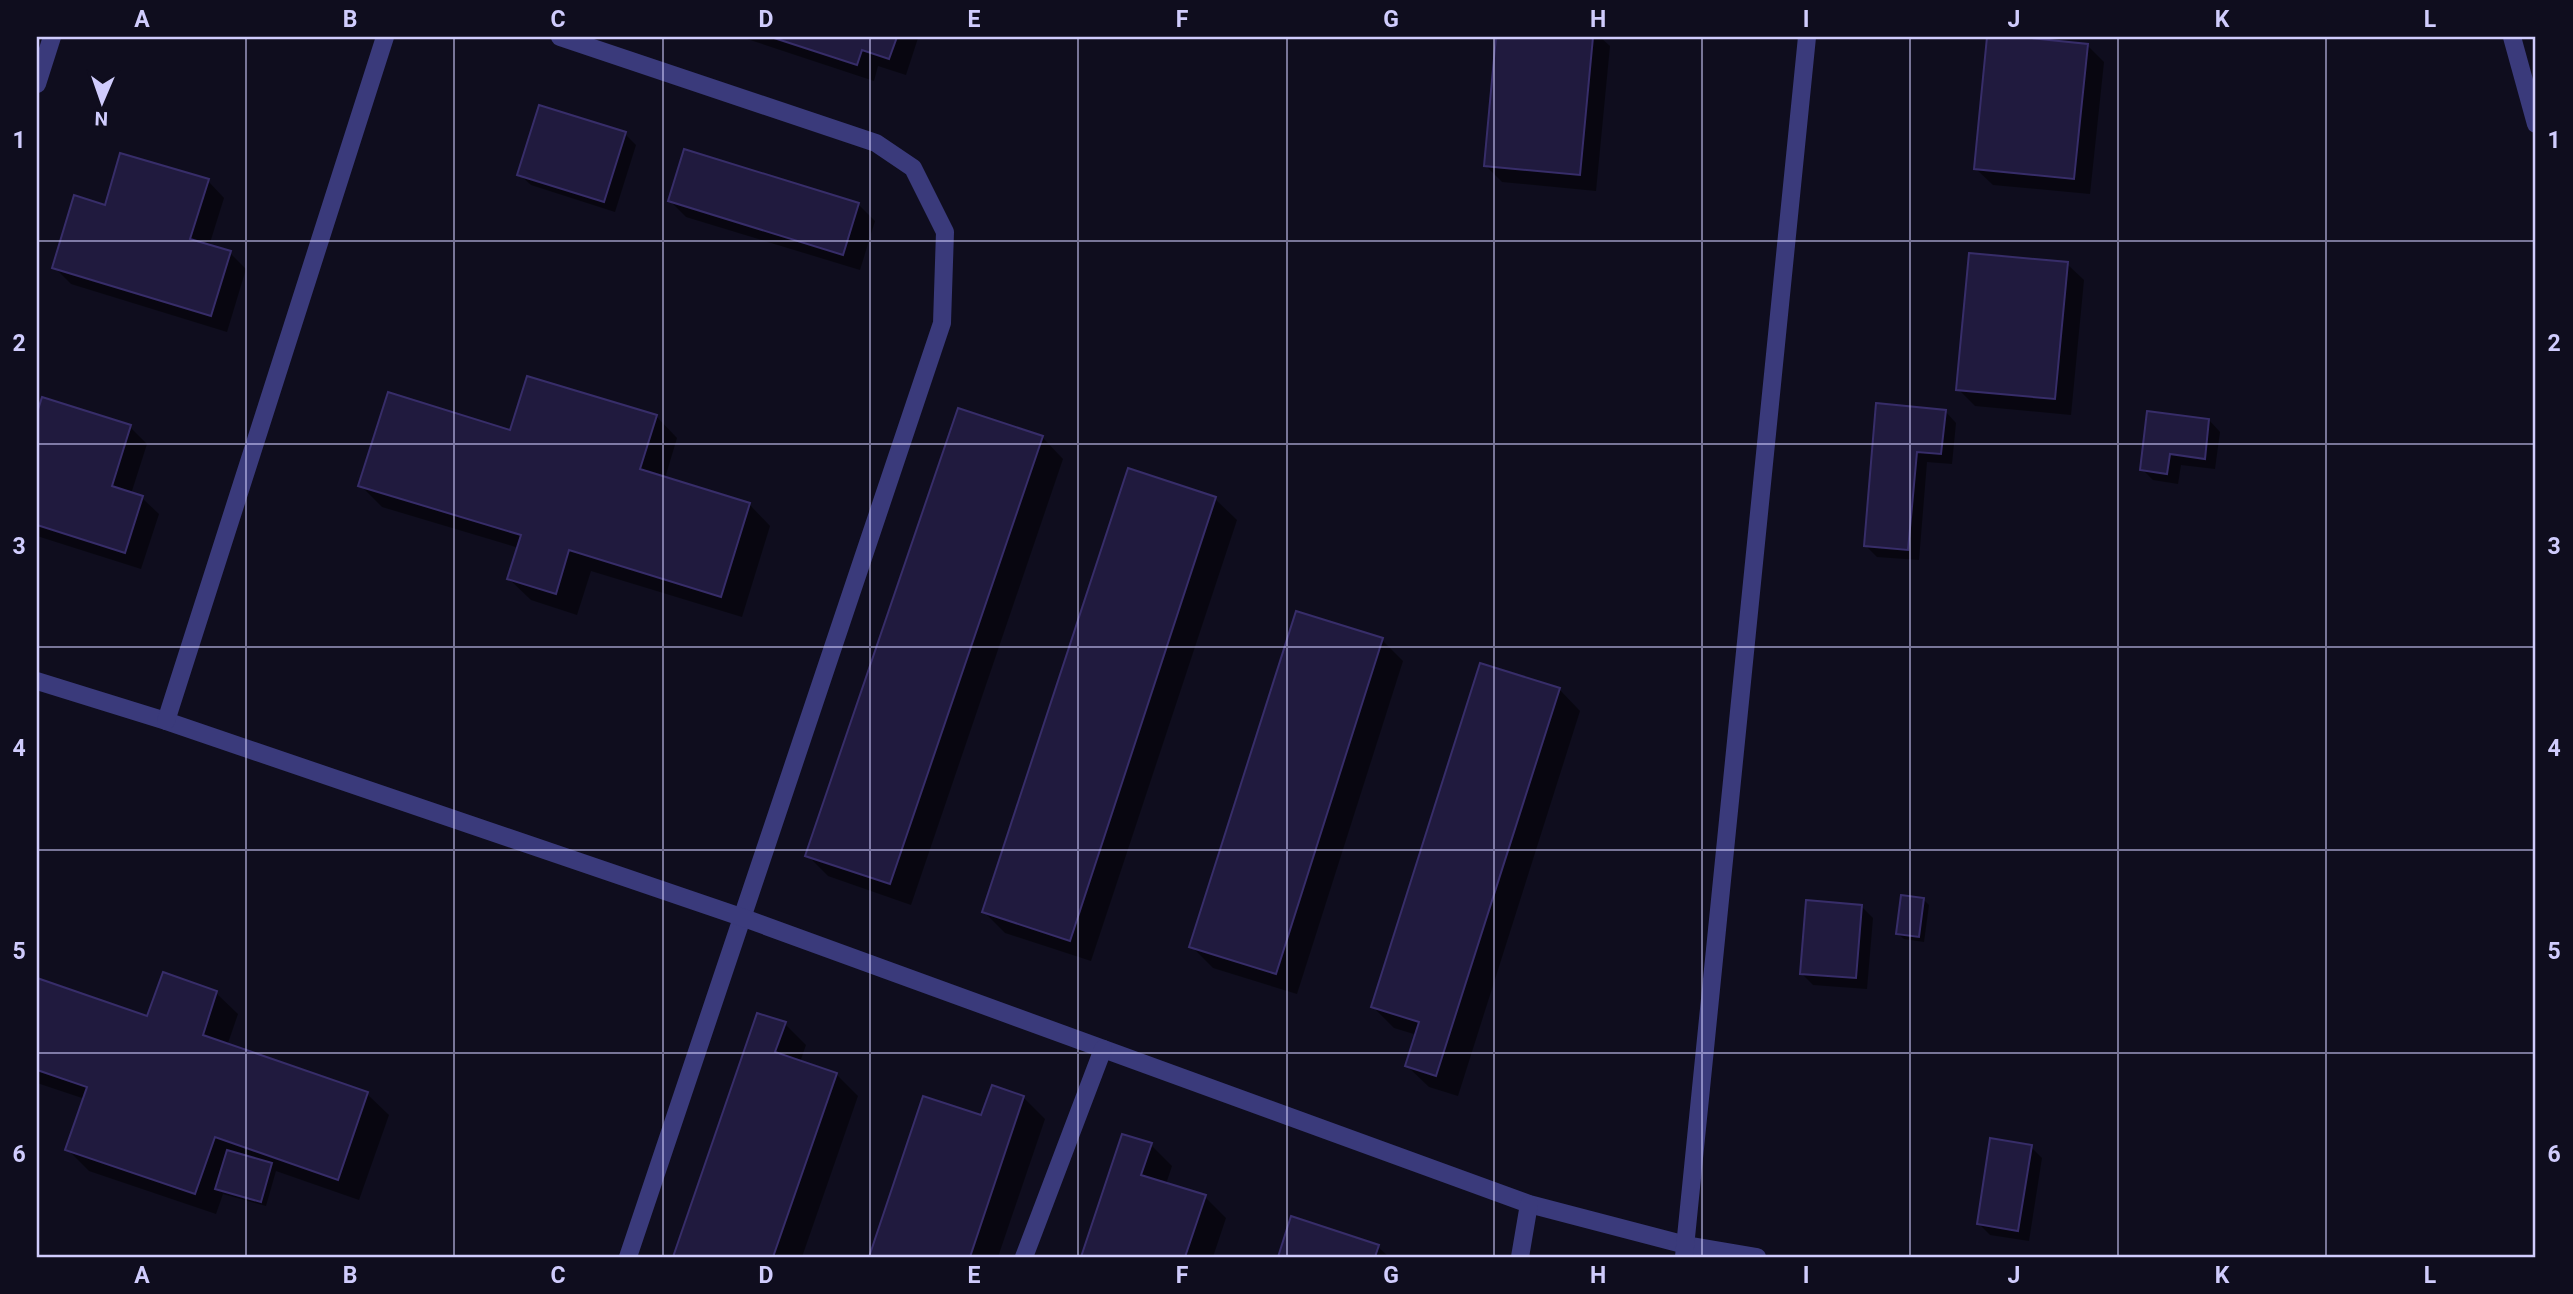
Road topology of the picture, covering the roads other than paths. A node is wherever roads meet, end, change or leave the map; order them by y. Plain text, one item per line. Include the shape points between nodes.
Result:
1 (52, 37) edge
2 (385, 37) edge
3 (560, 37) edge
4 (1807, 37) edge
5 (2512, 37) edge
6 (37, 84) edge
7 (2536, 124) edge
8 (37, 681) edge
9 (166, 721) junction
10 (744, 918) junction
11 (1103, 1049) junction
12 (1529, 1204) junction
13 (1685, 1251) edge
14 (628, 1257) edge
15 (1024, 1257) edge
16 (1520, 1257) edge
17 (1757, 1257) edge

1 - 6 street
2 - 9 street
3 - 10 street via 876,143 913,168 945,232 943,323
4 - 13 street
5 - 7 street
8 - 9 street
9 - 10 street
10 - 11 street
10 - 14 street
11 - 12 street
11 - 15 street
12 - 13 street
12 - 16 street
13 - 17 street

